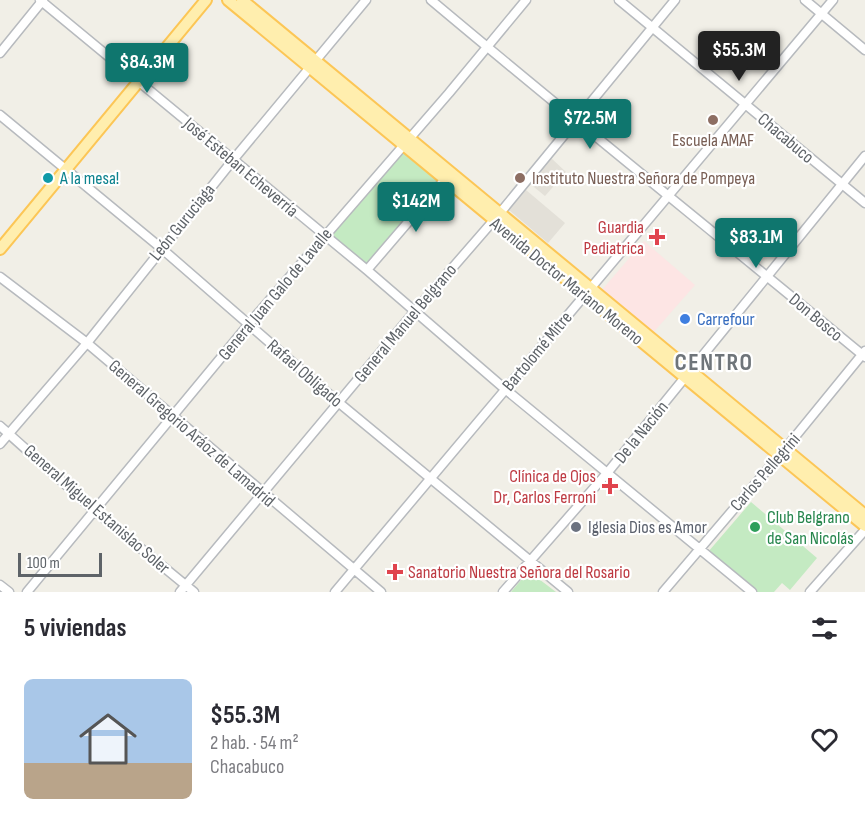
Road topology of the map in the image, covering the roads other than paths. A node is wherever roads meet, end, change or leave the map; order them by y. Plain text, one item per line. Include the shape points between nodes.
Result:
1 (41, 0) edge
2 (206, 0) edge
3 (228, 0) edge
4 (242, 0) edge
5 (366, 0) edge
6 (431, 0) edge
7 (526, 0) edge
8 (619, 0) edge
9 (675, 0) edge
10 (805, 0) edge
11 (832, 0) edge
12 (821, 14) junction
13 (652, 27) junction
14 (487, 47) junction
15 (865, 50) edge
16 (0, 53) edge
17 (312, 64) junction
18 (139, 81) junction
19 (744, 103) junction
20 (0, 115) edge
21 (575, 120) junction
22 (407, 142) junction
23 (863, 159) edge
24 (232, 160) junction
25 (65, 170) junction
26 (445, 179) junction
27 (842, 185) junction
28 (668, 197) junction
29 (865, 203) edge
30 (496, 216) junction
31 (324, 235) junction
32 (161, 248) junction
33 (0, 249) edge
34 (367, 270) junction
35 (768, 276) junction
36 (0, 277) edge
37 (588, 291) junction
38 (415, 311) junction
39 (248, 325) junction
40 (87, 343) junction
41 (864, 354) edge
42 (688, 374) junction
43 (505, 388) junction
44 (338, 402) junction
45 (172, 416) junction
46 (0, 426) edge
47 (9, 433) junction
48 (0, 444) edge
49 (782, 453) junction
50 (608, 472) junction
51 (430, 478) junction
52 (262, 493) junction
53 (94, 510) junction
54 (865, 515) edge
55 (865, 528) edge
56 (698, 549) junction
57 (529, 560) junction
58 (354, 570) junction
59 (0, 585) edge
60 (183, 589) edge
61 (9, 592) edge
62 (27, 592) edge
63 (194, 592) edge
64 (335, 592) edge
65 (381, 592) edge
66 (503, 592) edge
67 (568, 592) edge
68 (663, 592) edge
69 (752, 592) edge
70 (810, 592) edge

1 - 16 street
1 - 18 street, José Esteban Echeverría
2 - 18 main road
3 - 17 main road, Avenida Doctor Mariano Moreno
4 - 17 main road, Avenida Doctor Mariano Moreno
5 - 17 street, León Guruciaga
6 - 14 street, Don Bosco
7 - 14 street, General Juan Galo de Lavalle
8 - 13 street, Chacabuco
9 - 13 street, General Manuel Belgrano
10 - 12 street
11 - 12 street, Bartolomé Mitre
12 - 15 street
12 - 19 street, Bartolomé Mitre
13 - 19 street, Chacabuco
13 - 21 street, General Manuel Belgrano
14 - 21 street, Don Bosco
14 - 22 street, General Juan Galo de Lavalle
17 - 22 main road, Avenida Doctor Mariano Moreno
17 - 24 street, León Guruciaga
18 - 24 street, José Esteban Echeverría
18 - 25 main road
19 - 27 street, Chacabuco
19 - 28 street, Bartolomé Mitre
20 - 25 street, Rafael Obligado
21 - 28 street, Don Bosco
21 - 30 street, General Manuel Belgrano
22 - 26 main road, Avenida Doctor Mariano Moreno
22 - 30 main road, Avenida Doctor Mariano Moreno
22 - 31 street, General Juan Galo de Lavalle
23 - 27 street, De la Nación
24 - 31 street, José Esteban Echeverría
24 - 32 street, León Guruciaga
25 - 32 street, Rafael Obligado
25 - 33 main road
26 - 30 main road, Avenida Doctor Mariano Moreno
26 - 34 street
27 - 29 street, Chacabuco
27 - 35 street, De la Nación
28 - 35 street, Don Bosco
28 - 37 street, Bartolomé Mitre
30 - 37 main road, Avenida Doctor Mariano Moreno
30 - 38 street, General Manuel Belgrano
31 - 34 street, José Esteban Echeverría
31 - 39 street, General Juan Galo de Lavalle
32 - 39 street, Rafael Obligado
32 - 40 street, León Guruciaga
34 - 38 street, José Esteban Echeverría
35 - 41 street, Don Bosco
35 - 42 street, De la Nación
36 - 40 street, General Gregorio Aráoz de Lamadrid
37 - 42 main road, Avenida Doctor Mariano Moreno
37 - 43 street, Bartolomé Mitre
38 - 43 street, José Esteban Echeverría
38 - 44 street, General Manuel Belgrano
39 - 44 street, Rafael Obligado
39 - 45 street, General Juan Galo de Lavalle
40 - 45 street, General Gregorio Aráoz de Lamadrid
40 - 47 street, León Guruciaga
41 - 49 street, Carlos Pellegrini
42 - 49 main road, Avenida Doctor Mariano Moreno
42 - 50 street, De la Nación
43 - 50 street, José Esteban Echeverría
43 - 51 street, Bartolomé Mitre
44 - 51 street, Rafael Obligado
44 - 52 street, General Manuel Belgrano
45 - 52 street, General Gregorio Aráoz de Lamadrid
45 - 53 street, General Juan Galo de Lavalle
46 - 47 street, General Miguel Estanislao Soler
47 - 48 street, León Guruciaga
47 - 53 street, General Miguel Estanislao Soler
49 - 54 main road
49 - 55 main road
49 - 56 street, Carlos Pellegrini
50 - 56 street, José Esteban Echeverría
50 - 57 street, De la Nación
51 - 57 street, Rafael Obligado
51 - 58 street, Bartolomé Mitre
52 - 58 street, General Gregorio Aráoz de Lamadrid
52 - 60 street, General Manuel Belgrano
53 - 60 street, General Miguel Estanislao Soler
53 - 62 street, General Juan Galo de Lavalle
55 - 70 street
56 - 68 street, Carlos Pellegrini
56 - 69 street, José Esteban Echeverría
57 - 66 street, De la Nación
57 - 67 street, Rafael Obligado
58 - 64 street, Bartolomé Mitre
58 - 65 street, General Gregorio Aráoz de Lamadrid
59 - 61 street
60 - 63 street, General Miguel Estanislao Soler

